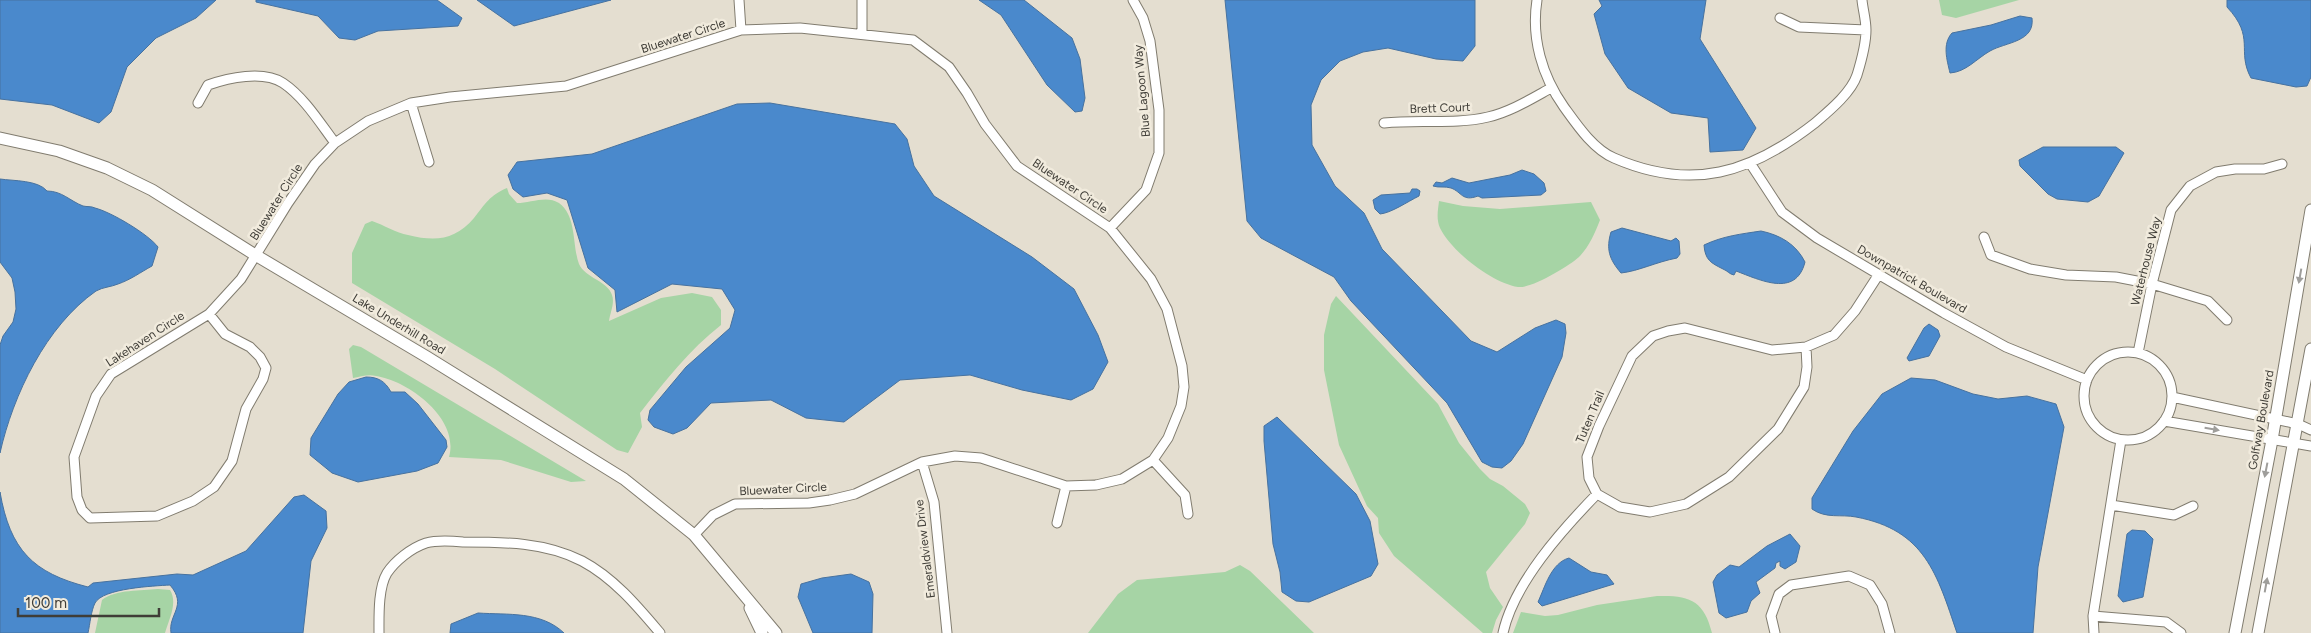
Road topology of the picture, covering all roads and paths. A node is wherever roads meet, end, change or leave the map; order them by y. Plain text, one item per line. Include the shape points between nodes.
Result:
1 (739, 0) edge
2 (862, 0) edge
3 (1132, 0) edge
4 (1537, 0) edge
5 (1862, 0) edge
6 (1780, 18) dead end
7 (742, 30) junction
8 (1866, 30) junction
9 (862, 34) junction
10 (1551, 88) junction
11 (198, 103) dead end
12 (411, 103) junction
13 (1384, 123) dead end
14 (0, 138) edge
15 (336, 143) junction
16 (429, 162) dead end
17 (1750, 164) junction
18 (2282, 164) dead end
19 (2311, 210) edge
20 (1110, 228) junction
21 (1984, 237) dead end
22 (257, 256) junction
23 (1879, 274) junction
24 (2152, 284) junction
25 (209, 314) junction
26 (2227, 320) dead end
27 (1806, 347) junction
28 (2311, 349) edge
29 (2138, 353) junction
30 (2087, 380) junction
31 (2172, 397) junction
32 (2275, 420) junction
33 (2164, 421) junction
34 (2298, 424) junction
35 (2311, 430) edge
36 (2120, 440) junction
37 (2272, 440) junction
38 (2294, 444) junction
39 (2311, 446) edge
40 (1153, 460) junction
41 (922, 462) junction
42 (1066, 486) junction
43 (1597, 494) junction
44 (2110, 505) junction
45 (2193, 506) dead end
46 (1188, 514) dead end
47 (1057, 523) dead end
48 (694, 535) junction
49 (745, 597) junction
50 (2093, 616) junction
51 (379, 633) edge
52 (660, 633) edge
53 (762, 633) edge
54 (776, 633) edge
55 (947, 633) edge
56 (1503, 633) edge
57 (1775, 633) edge
58 (1890, 633) edge
59 (2094, 633) edge
60 (2182, 633) edge
61 (2235, 633) edge
62 (2258, 633) edge

1 - 7 street
2 - 9 street
3 - 20 street, Blue Lagoon Way via 1143,18 1150,41 1159,153 1146,190
4 - 10 street via 1536,43
5 - 8 street
6 - 8 street via 1799,27
7 - 9 street, Bluewater Circle via 800,28
7 - 12 street, Bluewater Circle via 566,86
8 - 17 street via 1857,77 1834,107 1795,138
9 - 20 street, Bluewater Circle via 913,40 949,67 968,93 984,124 1017,166
10 - 13 street, Brett Court via 1489,117 1466,121
10 - 17 street via 1584,134 1613,158 1684,176 1716,174
11 - 15 street via 208,85 225,78 255,76 281,82 300,98
12 - 15 street, Bluewater Circle via 368,121
12 - 16 street
14 - 22 street, Lake Underhill Road via 59,151 107,168 152,190
15 - 22 street, Bluewater Circle via 315,164
17 - 23 street, Downpatrick Boulevard via 1782,212 1817,238
18 - 24 street, Waterhouse Way via 2264,169 2234,168 2216,172 2190,186 2171,210
19 -> 32 street, Golfway Boulevard
20 - 40 street, Bluewater Circle via 1151,279 1167,309 1182,366 1182,406 1168,438
21 - 24 street via 1991,255 2030,269 2066,276 2116,277
22 - 25 street, Lakehaven Circle via 242,279
22 - 48 street, Lake Underhill Road via 624,479
23 - 27 street, Tuten Trail via 1855,311 1834,335
23 - 30 street, Downpatrick Boulevard via 2006,347
24 - 26 street via 2208,301
24 - 29 street, Waterhouse Way
25 - 25 street, Lakehaven Circle via 111,374 96,396 74,458 77,497 82,510 90,518 157,516 214,488 232,461 246,409 266,368 250,347 225,334
27 - 43 street via 1804,387 1778,429 1729,477 1686,504 1650,512 1620,507
27 - 43 street, Tuten Trail via 1772,350 1684,328 1652,336 1632,356 1598,426 1587,458 1589,478
28 - 34 street
29 - 30 street via 2107,357
29 - 31 street via 2162,369
30 - 36 street via 2084,393 2090,417 2097,427
31 - 32 street
31 - 33 street
32 - 34 street
32 - 37 street, Golfway Boulevard
33 - 36 street via 2144,437
33 -> 37 street
34 - 35 street
34 - 38 street
36 - 44 street
37 - 38 street
37 -> 61 street, Golfway Boulevard
38 - 39 street
62 -> 38 street
40 - 42 street, Bluewater Circle via 1122,479 1096,485
40 - 46 street via 1185,495
41 - 42 street, Bluewater Circle via 955,456 981,458
41 - 48 street, Bluewater Circle via 855,494 830,500 735,504 713,515
41 - 55 street, Emeraldview Drive via 934,502
42 - 47 street
43 - 56 street via 1562,531 1530,575 1506,619
44 - 45 street via 2174,515
44 - 50 street
48 - 49 street, Lake Underhill Road
49 - 53 street, Lake Underhill Road
49 - 54 street, Lake Underhill Road
50 - 59 street
50 - 60 street via 2166,622
51 - 52 street via 379,604 386,574 408,552 427,543 447,541 512,542 548,548 583,562 634,603
57 - 58 street via 1771,616 1779,594 1791,585 1849,576 1870,585 1882,604

